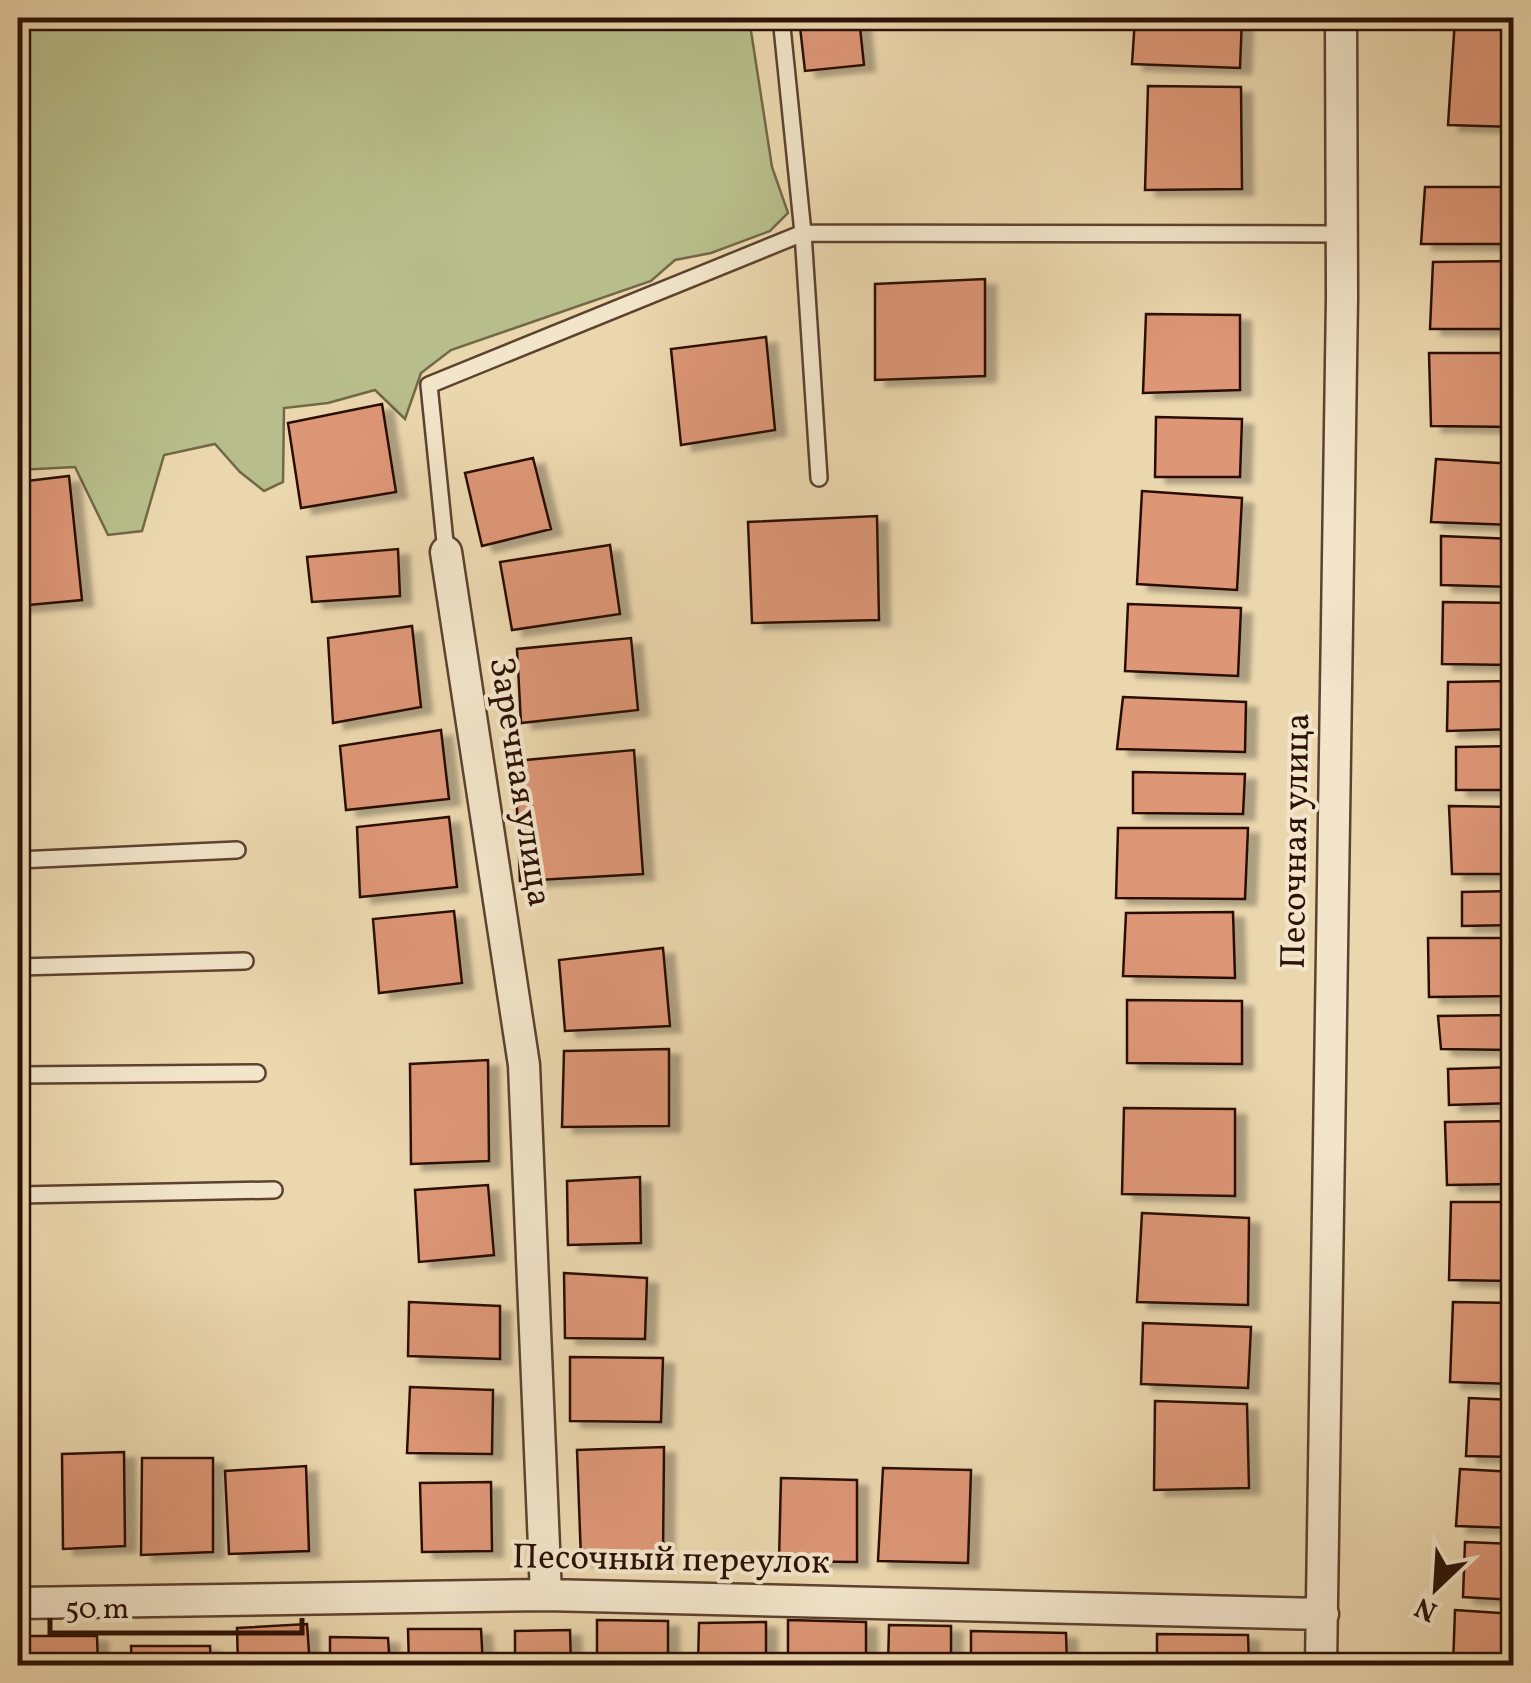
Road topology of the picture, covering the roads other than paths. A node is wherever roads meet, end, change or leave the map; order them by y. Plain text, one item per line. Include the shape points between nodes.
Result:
1 (1340, 18) edge
2 (782, 27) dead end
3 (803, 233) junction
4 (1342, 234) junction
5 (819, 478) dead end
6 (446, 552) joint
7 (237, 850) dead end
8 (18, 860) edge
9 (245, 960) dead end
10 (18, 966) edge
11 (257, 1073) dead end
12 (18, 1074) edge
13 (274, 1190) dead end
14 (18, 1195) edge
15 (546, 1595) junction
16 (18, 1603) edge
17 (1323, 1614) junction
18 (1321, 1666) edge

1 - 4 street, Песочная улица
2 - 3 lane
3 - 4 lane
3 - 5 lane
3 - 6 lane, Заречная улица via 428,385
4 - 17 street, Песочная улица
6 - 15 street, Заречная улица via 524,1065
7 - 8 lane
9 - 10 lane
11 - 12 lane
13 - 14 lane
15 - 16 street, Песочный переулок
15 - 17 street, Песочный переулок
17 - 18 street, Песочная улица

